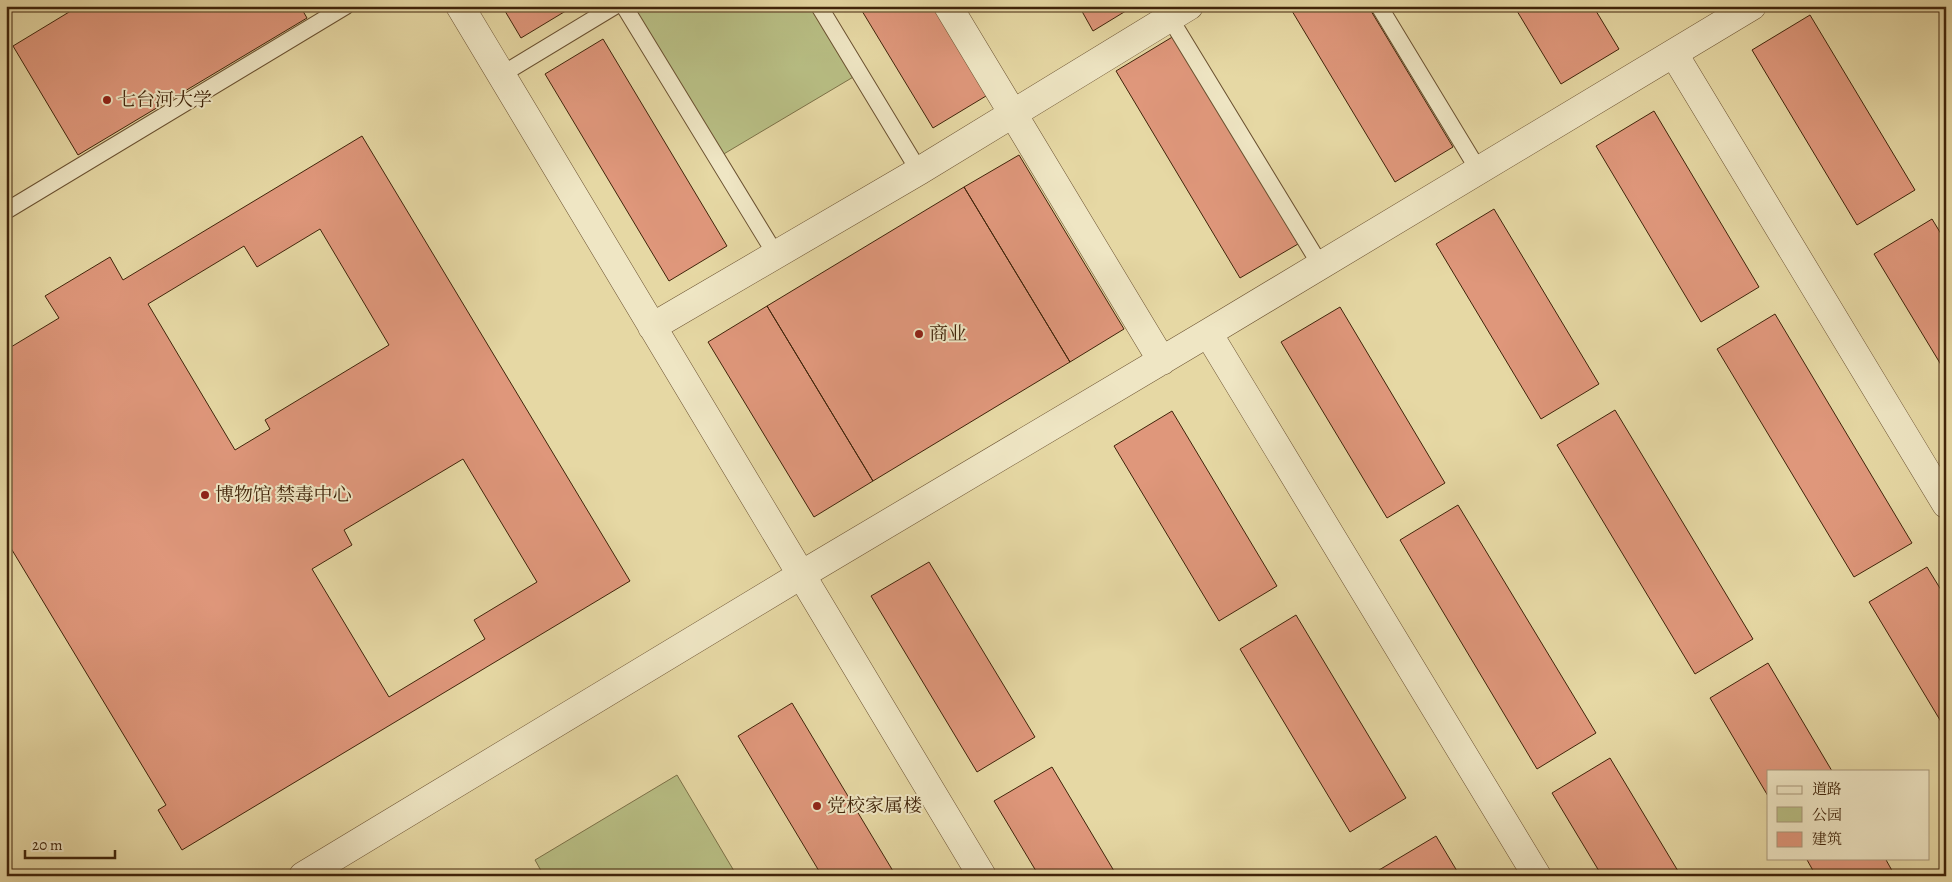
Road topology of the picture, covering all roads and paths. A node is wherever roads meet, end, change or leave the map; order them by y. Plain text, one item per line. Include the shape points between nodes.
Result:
1 (346, 6) edge
2 (460, 6) edge
3 (614, 6) edge
4 (624, 6) edge
5 (819, 6) edge
6 (948, 6) edge
7 (1379, 6) edge
8 (1752, 6) edge
9 (1174, 10) edge
10 (1674, 54) junction
11 (501, 75) junction
12 (1014, 113) junction
13 (919, 170) junction
14 (1479, 171) junction
15 (6, 211) edge
16 (776, 255) junction
17 (1321, 266) junction
18 (652, 327) junction
19 (1208, 333) junction
20 (1162, 361) junction
21 (1946, 504) edge
22 (801, 575) junction
23 (303, 876) edge
24 (982, 876) edge
25 (1537, 876) edge

1 - 15 lane
2 - 11 street
3 - 11 lane
4 - 16 lane
5 - 13 lane
6 - 12 street
7 - 14 lane
8 - 10 street
9 - 12 street
9 - 17 lane
10 - 14 street
10 - 21 street
11 - 18 street
12 - 13 street
12 - 20 street
13 - 16 street
14 - 17 street
16 - 18 street
17 - 19 street
18 - 22 street
19 - 20 street
19 - 25 street
20 - 22 street
22 - 23 street
22 - 24 street

